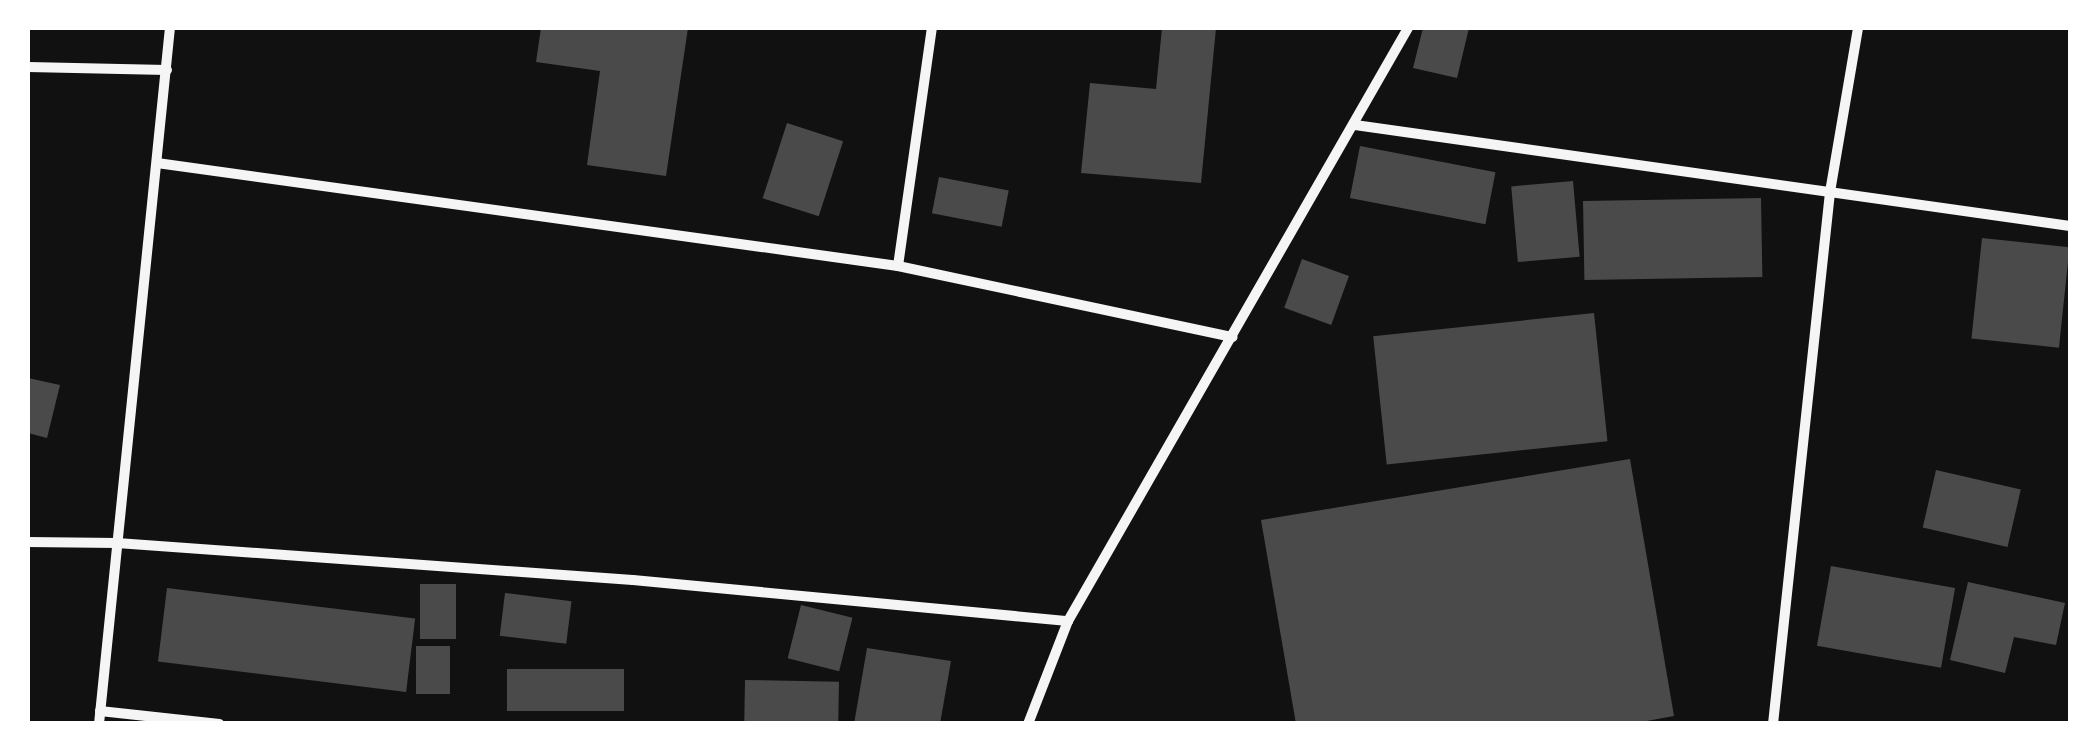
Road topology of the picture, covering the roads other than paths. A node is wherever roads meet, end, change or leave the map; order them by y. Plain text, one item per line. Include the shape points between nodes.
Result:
1 (170, 28) edge
2 (932, 28) edge
3 (1408, 28) edge
4 (1858, 28) edge
5 (28, 67) edge
6 (167, 70) junction
7 (1356, 125) junction
8 (157, 163) junction
9 (1830, 192) junction
10 (2070, 226) edge
11 (898, 266) junction
12 (1232, 336) junction
13 (28, 542) edge
14 (117, 543) junction
15 (1068, 621) junction
16 (100, 717) edge
17 (219, 724) edge
18 (1028, 724) edge
19 (1773, 724) edge

1 - 6 street
2 - 11 street
3 - 7 street
4 - 9 street
5 - 6 street
6 - 8 street
7 - 9 street
7 - 12 street
8 - 11 street
8 - 14 street
9 - 10 street
9 - 19 street
11 - 12 street
12 - 15 street
13 - 14 street
14 - 15 street via 633,580
14 - 16 street
15 - 18 street
16 - 17 street

